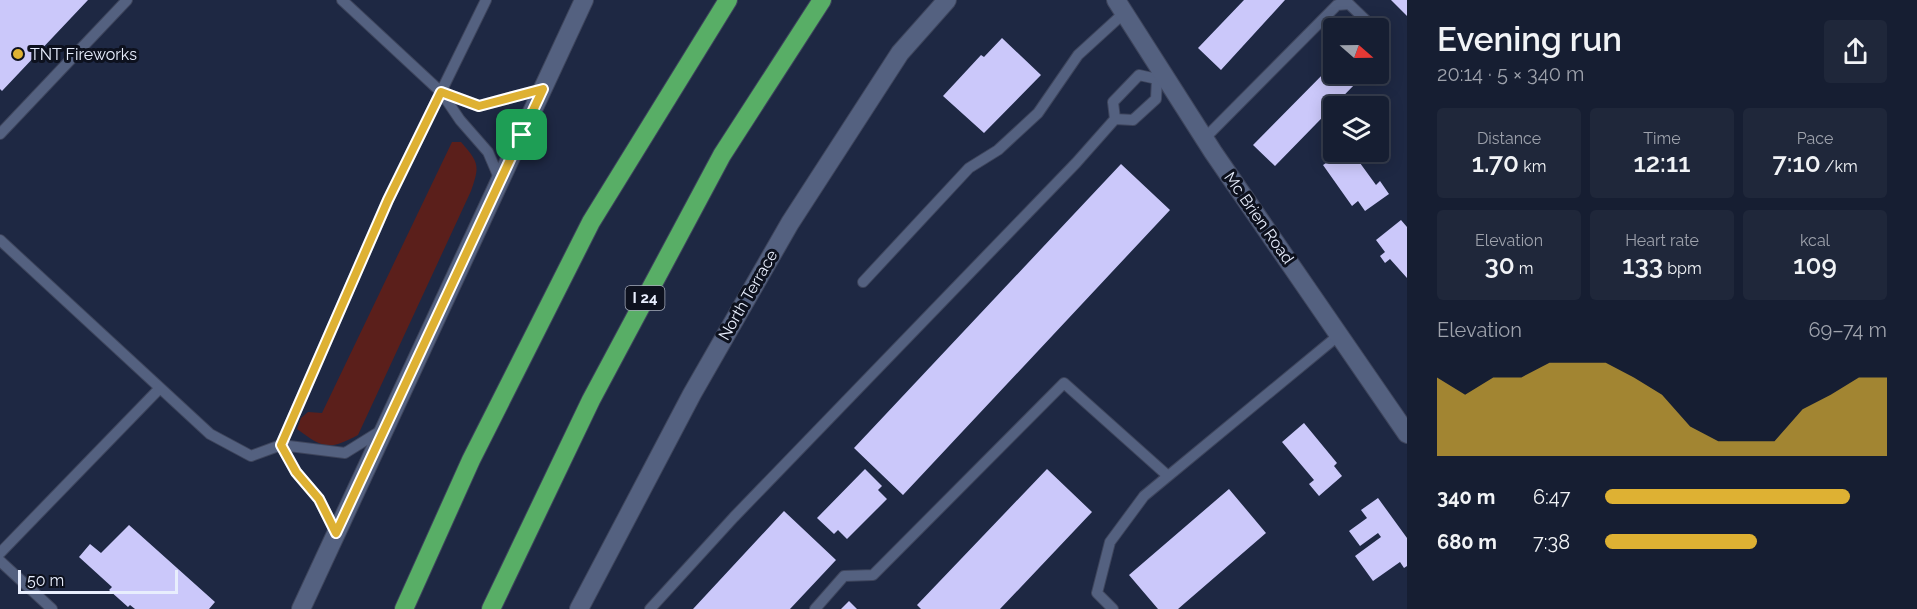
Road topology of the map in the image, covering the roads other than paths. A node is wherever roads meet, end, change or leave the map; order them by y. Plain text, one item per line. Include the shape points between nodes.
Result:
1 (127, 0) edge
2 (342, 0) edge
3 (486, 0) edge
4 (584, 0) edge
5 (728, 0) edge
6 (822, 0) edge
7 (947, 0) edge
8 (1120, 6) edge
9 (1324, 18) edge
10 (1364, 18) edge
11 (1323, 19) edge
12 (1160, 76) junction
13 (543, 89) junction
14 (441, 92) junction
15 (1115, 119) junction
16 (0, 134) edge
17 (1205, 138) junction
18 (500, 180) junction
19 (0, 240) edge
20 (863, 282) dead end
21 (1339, 334) junction
22 (160, 388) junction
23 (385, 428) junction
24 (1407, 434) edge
25 (281, 445) junction
26 (1168, 476) junction
27 (336, 533) junction
28 (0, 553) edge
29 (0, 561) edge
30 (52, 609) edge
31 (301, 609) edge
32 (404, 609) edge
33 (491, 609) edge
34 (579, 609) edge
35 (650, 609) edge
36 (815, 609) edge
37 (1113, 609) edge

1 - 16 lane
2 - 14 lane
3 - 14 lane
4 - 13 street
5 - 32 highway via 591,222 471,460
6 - 33 highway, I 24 via 722,155 591,400
7 - 34 street, North Terrace via 900,53 790,223 692,394
8 - 12 street, Mc Brien Road
8 - 20 lane via 1078,55 1038,113 998,150 969,168
9 - 10 lane via 1337,5 1349,4
11 - 17 lane
12 - 15 lane via 1156,99 1133,120
12 - 15 lane via 1139,75 1113,102
12 - 17 street, Mc Brien Road
13 - 14 lane via 479,106
13 - 18 street
14 - 18 lane via 488,152
14 - 25 lane via 388,200
15 - 35 lane
17 - 21 street, Mc Brien Road
18 - 23 street
19 - 22 lane
21 - 24 street, Mc Brien Road
21 - 26 lane
22 - 25 lane via 210,434 251,456
22 - 28 lane
23 - 25 lane via 345,453
23 - 27 street
25 - 27 lane via 296,472 319,499
26 - 36 lane via 1064,382 873,575 844,576
26 - 37 lane via 1144,496 1110,542 1097,593
27 - 31 street
29 - 30 lane

